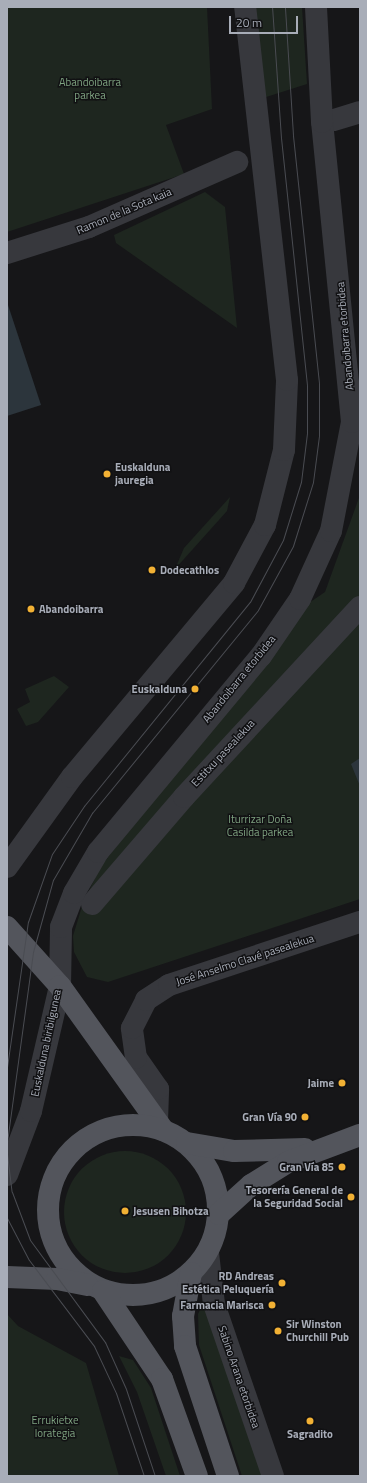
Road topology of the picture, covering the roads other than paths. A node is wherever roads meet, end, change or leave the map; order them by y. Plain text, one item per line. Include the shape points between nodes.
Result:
1 (245, 7) edge
2 (316, 7) edge
3 (360, 112) edge
4 (334, 120) dead end
5 (238, 162) dead end
6 (7, 252) edge
7 (360, 607) edge
8 (7, 867) edge
9 (92, 904) dead end
10 (360, 922) edge
11 (7, 926) edge
12 (60, 986) junction
13 (160, 1126) junction
14 (360, 1135) edge
15 (187, 1143) junction
16 (328, 1146) junction
17 (7, 1175) edge
18 (219, 1214) junction
19 (208, 1253) junction
20 (191, 1273) junction
21 (7, 1276) edge
22 (98, 1289) junction
23 (197, 1476) edge
24 (228, 1476) edge
25 (273, 1476) edge

1 - 8 street via 287,380 284,450 265,525 234,583 72,776
2 - 12 street, Abandoibarra etorbidea via 322,122 352,422 331,531 300,599 260,656 98,852 74,893 62,927
3 - 4 street
5 - 6 street, Ramon de la Sota kaia via 89,228
7 - 9 street, Estitxu pasealekua via 187,792
10 - 13 street, José Anselmo Clavé pasealekua via 169,985 146,1000 132,1028 136,1058 158,1089
11 - 12 main road, Euskalduna biribilgunea via 29,947
12 - 13 main road
12 - 17 street, Euskalduna biribilgunea via 31,1111
13 - 15 main road
13 - 22 main road via 138,1124 112,1127 89,1137 69,1153 55,1175 48,1199 52,1238 71,1270
14 - 16 main road
15 - 16 main road via 234,1151 281,1152
15 - 18 main road via 211,1175
16 - 18 main road via 274,1171
18 - 19 main road
19 - 20 main road
19 - 25 street, Sabino Arana etorbidea via 214,1304
20 - 22 main road via 172,1287 150,1295 126,1296
20 - 24 main road via 183,1316 185,1346
21 - 22 main road via 57,1279
22 - 23 main road via 162,1379

